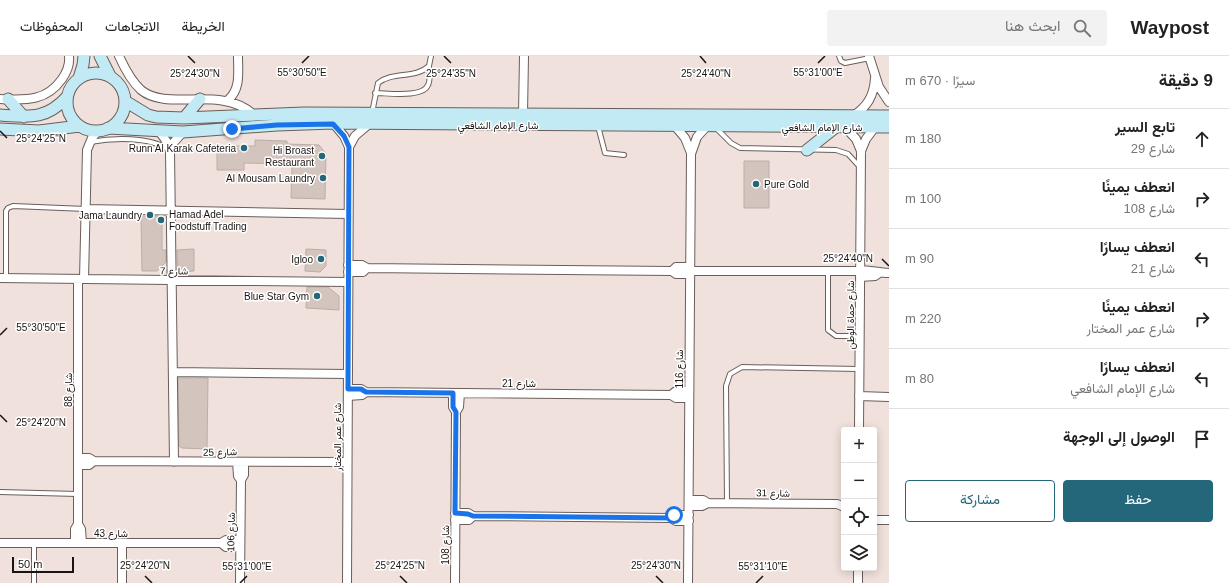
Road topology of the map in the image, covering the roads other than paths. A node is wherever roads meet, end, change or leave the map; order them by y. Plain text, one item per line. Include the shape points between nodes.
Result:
1 (69, 56) edge
2 (84, 56) edge
3 (100, 56) edge
4 (119, 56) edge
5 (238, 56) edge
6 (431, 56) edge
7 (524, 56) edge
8 (840, 56) edge
9 (870, 57) edge
10 (429, 66) junction
11 (110, 76) junction
12 (79, 78) junction
13 (876, 78) junction
14 (375, 93) junction
15 (67, 97) junction
16 (4, 99) edge
17 (200, 99) junction
18 (228, 100) junction
19 (126, 101) junction
20 (889, 102) edge
21 (253, 114) junction
22 (523, 114) junction
23 (0, 115) edge
24 (24, 116) junction
25 (853, 116) junction
26 (889, 116) edge
27 (184, 118) junction
28 (371, 118) junction
29 (333, 124) junction
30 (598, 125) junction
31 (80, 126) junction
32 (675, 126) junction
33 (711, 126) junction
34 (841, 127) junction
35 (875, 127) junction
36 (889, 127) edge
37 (0, 129) edge
38 (103, 130) junction
39 (159, 131) junction
40 (183, 132) junction
41 (90, 142) junction
42 (349, 147) junction
43 (807, 150) junction
44 (170, 151) junction
45 (861, 151) junction
46 (691, 154) junction
47 (624, 155) dead end
48 (861, 168) junction
49 (86, 209) junction
50 (171, 210) junction
51 (348, 214) junction
52 (348, 269) junction
53 (689, 271) junction
54 (828, 271) junction
55 (860, 272) junction
56 (889, 273) edge
57 (3, 278) edge
58 (81, 279) junction
59 (172, 281) junction
60 (348, 282) junction
61 (859, 336) junction
62 (859, 369) junction
63 (173, 372) junction
64 (348, 374) junction
65 (348, 392) junction
66 (456, 393) junction
67 (689, 394) junction
68 (859, 396) junction
69 (889, 397) edge
70 (859, 427) edge
71 (78, 462) junction
72 (174, 462) junction
73 (241, 462) junction
74 (347, 462) junction
75 (0, 492) edge
76 (78, 494) junction
77 (727, 503) junction
78 (841, 504) edge
79 (689, 510) junction
80 (455, 516) junction
81 (877, 520) edge
82 (889, 520) edge
83 (0, 543) edge
84 (34, 543) junction
85 (78, 543) junction
86 (122, 543) junction
87 (240, 544) junction
88 (858, 571) edge
89 (34, 583) edge
90 (122, 583) edge
91 (240, 583) edge
92 (347, 583) edge
93 (455, 583) edge
94 (688, 583) edge
95 (858, 583) edge

1 - 16 street via 67,71 51,92 38,99
2 - 12 street
3 - 11 street
4 - 17 street via 135,84 145,93 158,98
5 - 18 street via 238,86
6 - 10 lane
7 - 22 street
8 - 9 lane via 840,60 845,63
9 - 13 street
10 - 14 lane via 420,72 387,78 378,83
10 - 14 lane via 429,83 423,91
11 - 12 street via 95,72
11 - 19 street via 121,87
12 - 15 street
13 - 20 street
13 - 25 street via 872,96 861,111
14 - 28 lane
15 - 24 street via 48,112
15 - 31 street via 69,113
16 - 24 street
17 - 18 street
17 - 27 street
18 - 21 street via 242,105
19 - 27 street, شارع الإمام الشافعي via 148,115
19 - 38 street via 121,117
21 - 27 street, شارع الإمام الشافعي
21 - 28 street, شارع الإمام الشافعي
22 - 25 street, شارع الإمام الشافعي
22 - 28 street, شارع الإمام الشافعي
23 - 24 street
25 - 26 street, شارع الإمام الشافعي
28 - 29 street, شارع الإمام الشافعي
28 - 30 street, شارع الإمام الشافعي
28 - 42 street
29 - 40 street, شارع الإمام الشافعي
29 - 42 street via 344,136
30 - 32 street, شارع الإمام الشافعي
30 - 47 lane via 605,153
31 - 37 street via 39,131
31 - 38 street via 88,130
32 - 33 street, شارع الإمام الشافعي
32 - 46 street, شارع 116 via 685,138
33 - 34 street, شارع الإمام الشافعي
33 - 43 lane via 740,148
33 - 46 street, شارع 116 via 697,137
34 - 35 street, شارع الإمام الشافعي
34 - 43 street
34 - 45 street, شارع حماة الوطن via 853,135
35 - 36 street, شارع الإمام الشافعي
35 - 45 street, شارع حماة الوطن
38 - 39 street, شارع الإمام الشافعي
38 - 41 street
39 - 40 street, شارع الإمام الشافعي
39 - 44 street
40 - 44 street
41 - 44 lane via 147,141 159,144
41 - 49 street, شارع 88
42 - 51 street, شارع عمر المختار
43 - 48 lane via 843,152 854,158
44 - 50 street
45 - 48 street, شارع حماة الوطن
46 - 53 street, شارع 116
48 - 55 street, شارع حماة الوطن
49 - 50 street
49 - 57 lane via 13,206 8,208
49 - 58 street, شارع 88
50 - 51 street
50 - 59 street
51 - 52 street, شارع عمر المختار
52 - 53 street via 363,272 367,268 672,271 676,267
52 - 60 street, شارع عمر المختار
53 - 54 street
53 - 67 street, شارع 116
54 - 55 street
54 - 61 lane via 828,330 836,336
55 - 56 street via 873,276
55 - 61 street, شارع حماة الوطن
57 - 58 street, شارع 7
58 - 59 street, شارع 7
58 - 71 street, شارع 88
59 - 60 street, شارع 7
59 - 63 street
60 - 64 street, شارع عمر المختار
61 - 62 street, شارع حماة الوطن
62 - 68 street, شارع حماة الوطن
62 - 77 lane via 742,367 730,374 726,386
63 - 64 street
63 - 72 street
64 - 65 street, شارع عمر المختار
65 - 66 street, شارع 21 via 362,395 366,392
65 - 74 street, شارع عمر المختار
66 - 67 street, شارع 21 via 671,394 676,391
66 - 80 street, شارع 108 via 459,407 456,412
67 - 79 street, شارع 116
68 - 69 street
68 - 70 street, شارع حماة الوطن
71 - 72 street, شارع 25 via 89,458 94,462
71 - 76 street, شارع 88
72 - 73 street, شارع 25
73 - 74 street, شارع 25
73 - 87 street, شارع 106 via 238,476 242,480
74 - 92 street, شارع عمر المختار
75 - 76 lane
76 - 85 street, شارع 88 via 78,524 81,529
77 - 78 street, شارع 31
77 - 79 street, شارع 31 via 708,503 703,500
79 - 80 street via 672,518 468,514
79 - 94 street, شارع 116
80 - 93 street, شارع 108
81 - 82 street
83 - 84 street, شارع 43
84 - 85 street, شارع 43
84 - 89 lane
85 - 86 street, شارع 43
86 - 87 street, شارع 43 via 221,543 226,547
86 - 90 street
87 - 91 street, شارع 106
88 - 95 street

